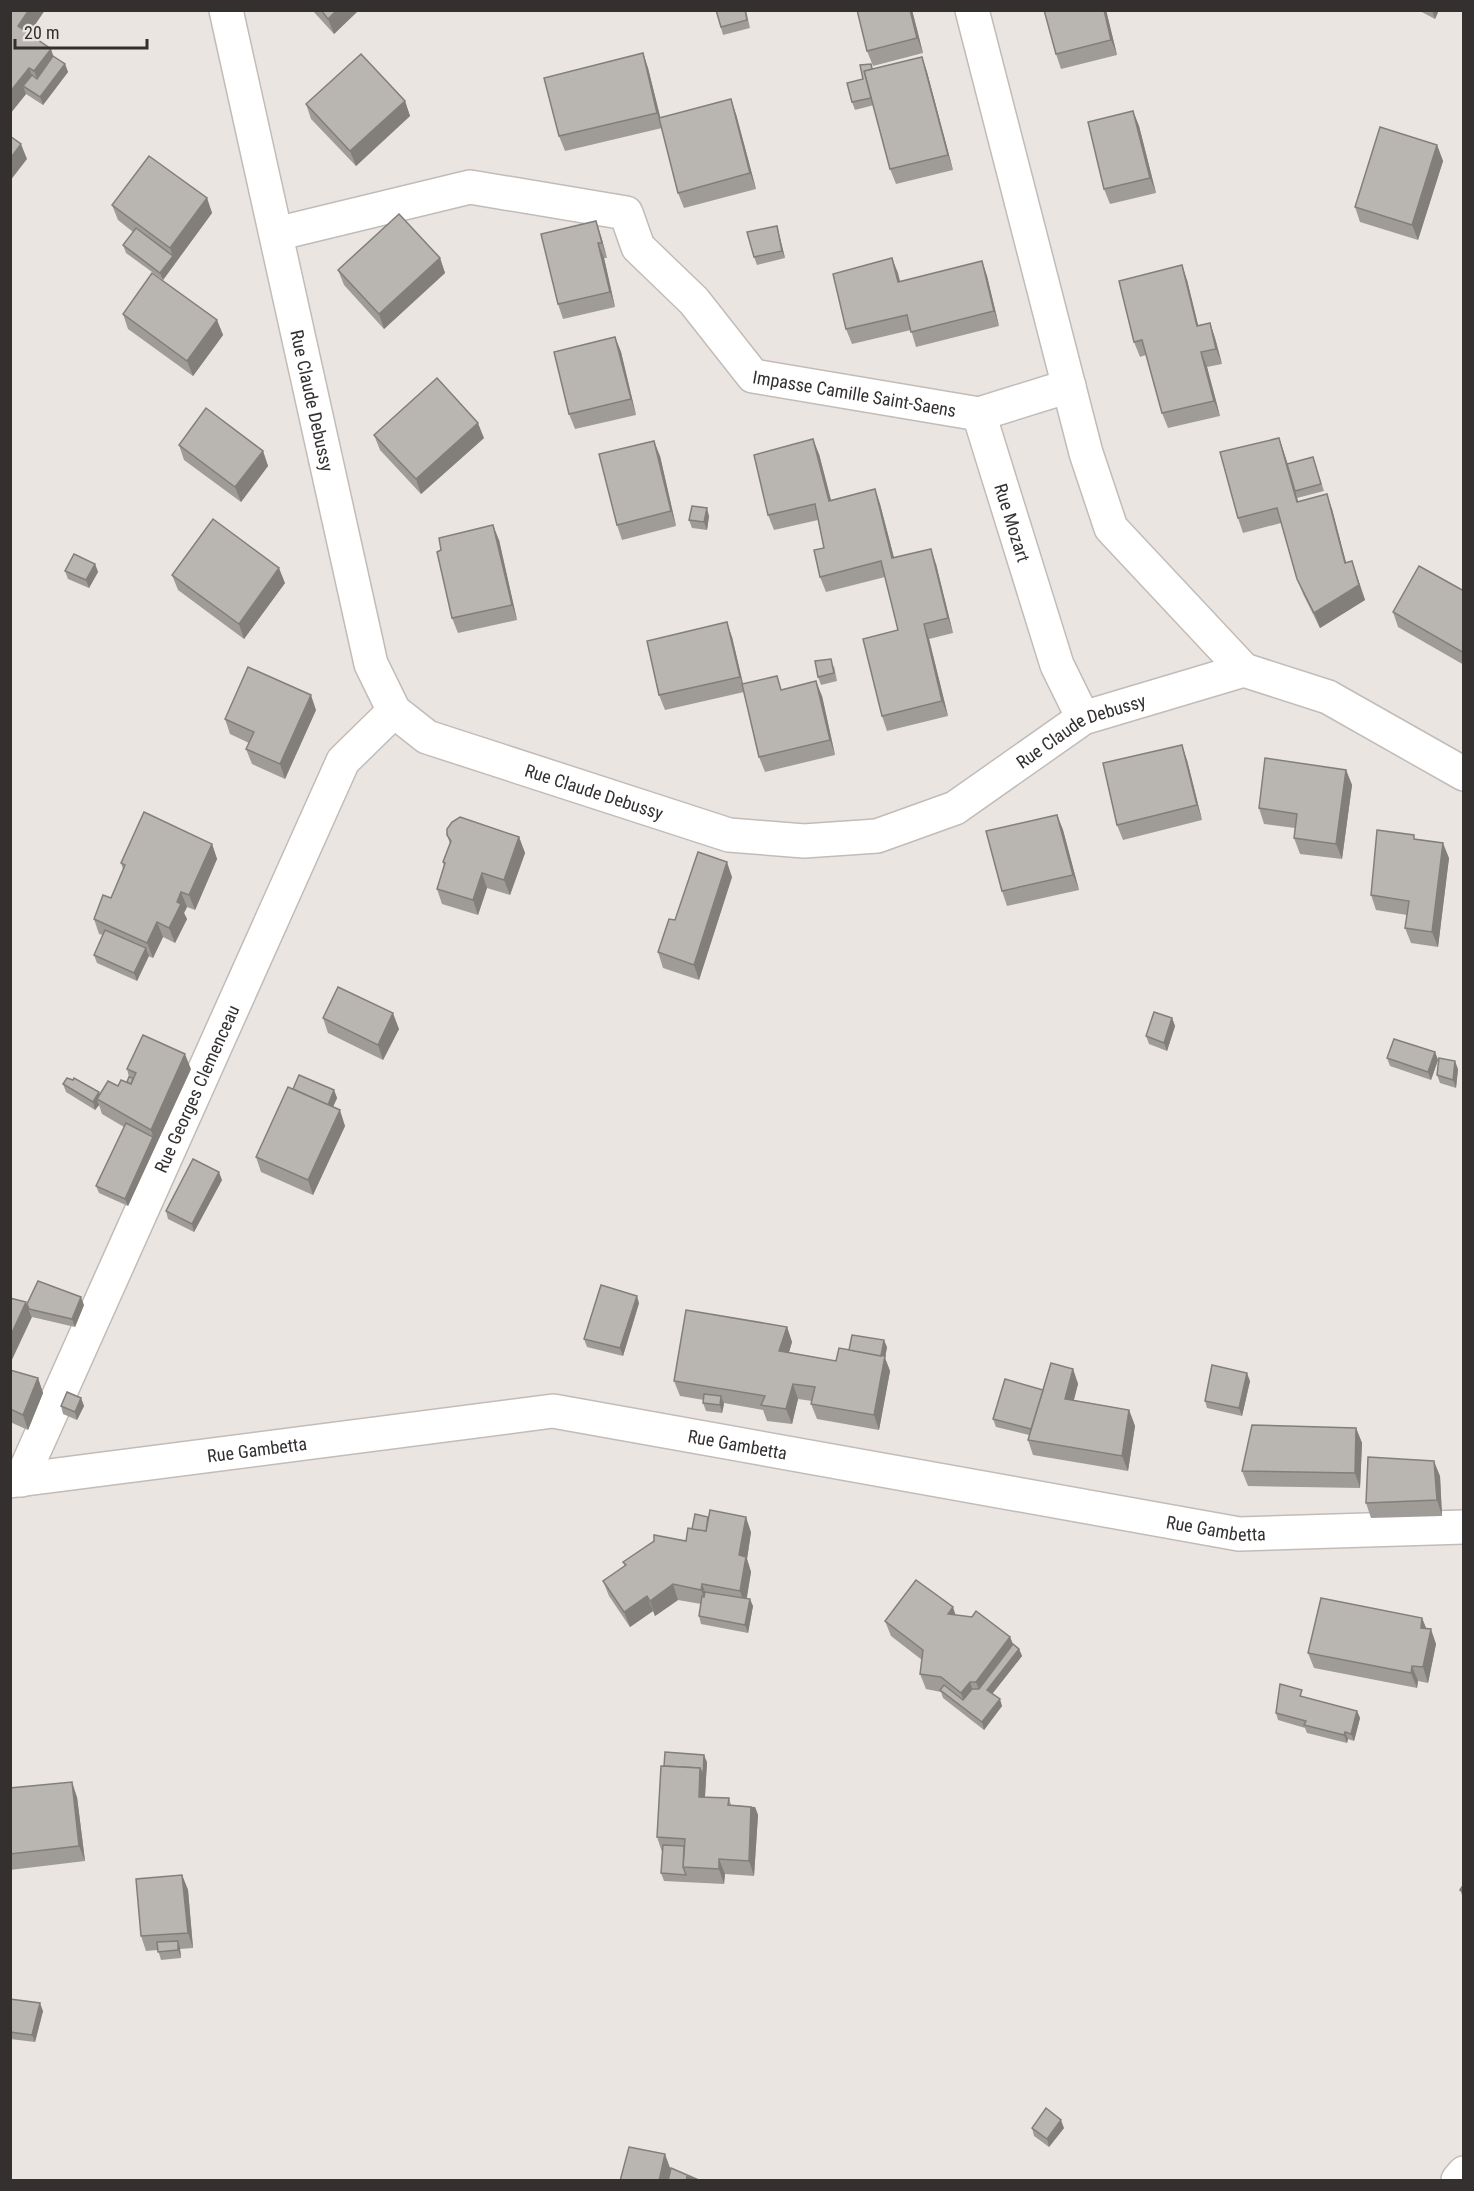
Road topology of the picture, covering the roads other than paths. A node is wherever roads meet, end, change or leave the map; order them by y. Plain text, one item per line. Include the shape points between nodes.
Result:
1 (226, 10) edge
2 (972, 10) edge
3 (276, 234) junction
4 (1069, 387) junction
5 (979, 414) junction
6 (1244, 670) junction
7 (394, 711) junction
8 (1083, 718) junction
9 (1464, 774) edge
10 (16, 1481) edge
11 (1464, 1527) edge
12 (1464, 2173) edge
13 (1458, 2181) edge

1 - 3 street, Rue Claude Debussy
2 - 4 street
3 - 5 street, Impasse Camille Saint-Saens via 470,187 626,213 638,247 694,302 753,376
3 - 7 street, Rue Claude Debussy via 371,664
4 - 5 street
4 - 6 street via 1111,528
5 - 8 street, Rue Mozart via 1057,664
6 - 8 street, Rue Claude Debussy
6 - 9 street via 1328,698
7 - 8 street, Rue Claude Debussy via 427,737 729,835 804,841 877,836 955,808
7 - 10 street, Rue Georges Clemenceau via 343,760
10 - 11 street, Rue Gambetta via 553,1411 1239,1534
12 - 13 street

